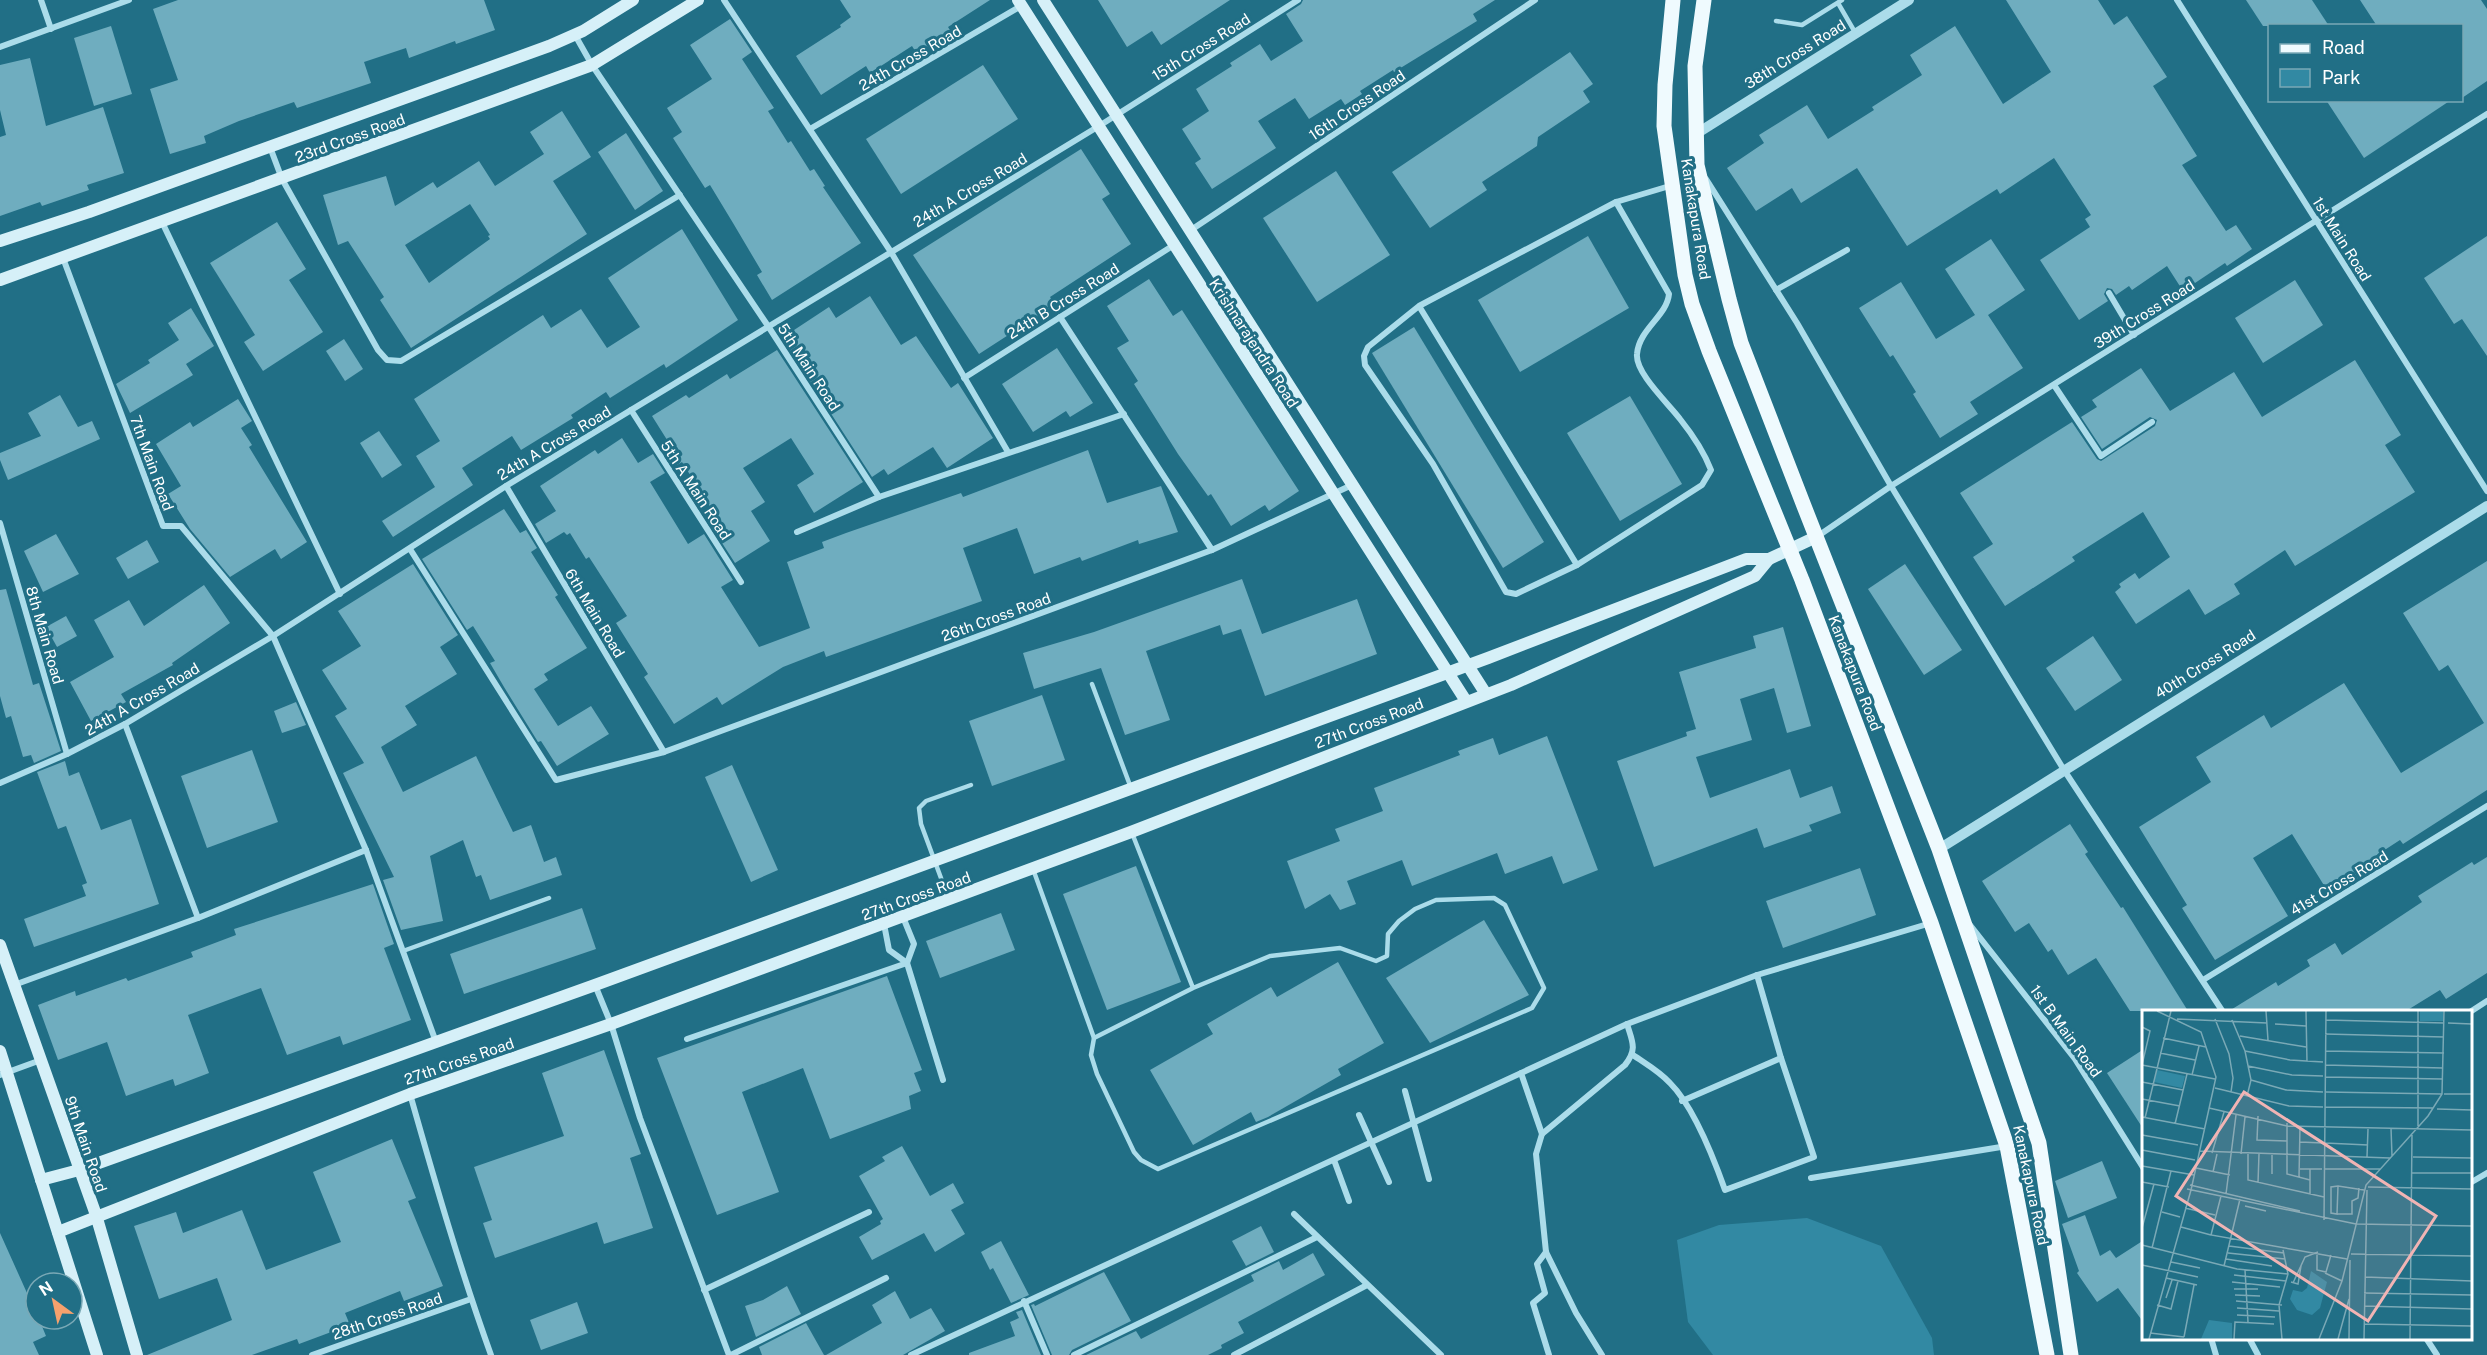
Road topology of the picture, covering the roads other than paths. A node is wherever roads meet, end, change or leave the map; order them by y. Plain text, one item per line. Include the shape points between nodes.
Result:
1 (41, 0) edge
2 (129, 0) edge
3 (633, 0) edge
4 (698, 0) edge
5 (724, 0) edge
6 (1044, 0) edge
7 (1299, 0) edge
8 (1535, 0) edge
9 (1673, 0) edge
10 (1704, 0) edge
11 (1909, 0) edge
12 (2177, 0) edge
13 (1840, 1) edge
14 (1020, 3) edge
15 (1776, 21) dead end
16 (51, 29) junction
17 (575, 34) junction
18 (1856, 34) junction
19 (0, 47) edge
20 (592, 65) junction
21 (2487, 114) edge
22 (1117, 115) junction
23 (1099, 126) junction
24 (810, 129) junction
25 (1696, 134) junction
26 (270, 147) junction
27 (1697, 165) junction
28 (282, 179) junction
29 (1673, 185) junction
30 (680, 195) junction
31 (1616, 202) junction
32 (162, 221) junction
33 (2317, 221) junction
34 (1191, 230) junction
35 (0, 241) edge
36 (1174, 245) junction
37 (1847, 250) dead end
38 (891, 252) junction
39 (63, 258) junction
40 (0, 280) edge
41 (1776, 290) junction
42 (2109, 293) dead end
43 (1419, 306) junction
44 (1060, 317) junction
45 (768, 327) junction
46 (2134, 335) junction
47 (964, 378) junction
48 (2054, 385) junction
49 (631, 410) junction
50 (1124, 414) junction
51 (2152, 422) dead end
52 (1008, 453) junction
53 (1352, 485) junction
54 (506, 486) junction
55 (1891, 486) junction
56 (2487, 491) edge
57 (1333, 494) junction
58 (879, 497) junction
59 (2487, 506) edge
60 (0, 523) edge
61 (797, 532) dead end
62 (1816, 537) junction
63 (410, 549) junction
64 (1212, 549) junction
65 (1790, 550) junction
66 (1769, 559) junction
67 (1577, 565) junction
68 (741, 582) dead end
69 (340, 594) junction
70 (273, 636) junction
71 (1467, 665) junction
72 (1447, 672) junction
73 (1092, 684) dead end
74 (1486, 694) junction
75 (1466, 701) junction
76 (125, 724) junction
77 (664, 752) junction
78 (67, 754) junction
79 (2064, 770) junction
80 (0, 783) edge
81 (971, 785) dead end
82 (1131, 788) junction
83 (2487, 806) edge
84 (1131, 832) junction
85 (1939, 849) junction
86 (366, 850) junction
87 (935, 861) junction
88 (1033, 869) junction
89 (549, 898) dead end
90 (949, 900) junction
91 (1962, 914) junction
92 (903, 917) junction
93 (198, 918) junction
94 (1931, 923) junction
95 (884, 924) junction
96 (0, 945) edge
97 (403, 951) junction
98 (906, 963) junction
99 (1757, 975) junction
100 (2204, 980) junction
101 (14, 984) junction
102 (595, 985) junction
103 (1193, 988) junction
104 (2487, 1001) edge
105 (2222, 1010) edge
106 (2472, 1010) edge
107 (611, 1024) junction
108 (1627, 1024) junction
109 (1094, 1038) junction
110 (687, 1039) dead end
111 (436, 1042) junction
112 (0, 1051) edge
113 (1633, 1055) junction
114 (1781, 1058) junction
115 (41, 1060) junction
116 (1521, 1073) junction
117 (4, 1074) edge
118 (943, 1080) dead end
119 (1405, 1091) dead end
120 (410, 1094) junction
121 (1682, 1101) junction
122 (1359, 1115) dead end
123 (1413, 1123) junction
124 (1542, 1134) junction
125 (1371, 1143) junction
126 (2007, 1146) junction
127 (1334, 1160) junction
128 (2142, 1166) edge
129 (80, 1170) junction
130 (2487, 1173) edge
131 (1811, 1178) dead end
132 (1429, 1179) dead end
133 (41, 1180) junction
134 (1389, 1182) dead end
135 (2472, 1182) edge
136 (1349, 1201) dead end
137 (869, 1212) dead end
138 (1294, 1214) dead end
139 (96, 1215) junction
140 (58, 1232) junction
141 (1317, 1237) junction
142 (1546, 1252) junction
143 (886, 1278) dead end
144 (1367, 1285) junction
145 (704, 1290) junction
146 (471, 1299) junction
147 (1024, 1301) junction
148 (2212, 1340) edge
149 (2250, 1340) edge
150 (2427, 1340) edge
151 (97, 1355) edge
152 (137, 1355) edge
153 (312, 1355) edge
154 (491, 1355) edge
155 (730, 1355) edge
156 (911, 1355) edge
157 (1047, 1355) edge
158 (1074, 1355) edge
159 (1234, 1355) edge
160 (1440, 1355) edge
161 (1549, 1355) edge
162 (1602, 1355) edge
163 (2047, 1355) edge
164 (2071, 1355) edge
165 (2216, 1355) edge
166 (2258, 1355) edge
167 (2437, 1355) edge

1 - 16 street
2 - 16 street
3 - 17 main road, 23rd Cross Road
4 - 20 main road, 23rd Cross Road
5 - 24 street
6 - 22 main road, Krishnarajendra Road
7 - 22 street, 15th Cross Road
8 - 34 street, 16th Cross Road
9 - 29 main road, Kanakapura Road via 1664,126
10 - 25 main road, Kanakapura Road via 1695,66
11 - 18 street, 38th Cross Road
12 - 33 street, 1st Main Road
13 - 15 lane via 1802,26
13 - 18 lane
14 - 23 main road, Krishnarajendra Road
14 - 24 street, 24th Cross Road
16 - 19 street
17 - 20 street, 5th Main Road
17 - 26 main road, 23rd Cross Road
18 - 25 street, 38th Cross Road
20 - 28 main road, 23rd Cross Road
20 - 30 street, 5th Main Road
21 - 33 street, 39th Cross Road
22 - 23 street, 24th A Cross Road
22 - 34 main road, Krishnarajendra Road
23 - 36 main road, Krishnarajendra Road
23 - 38 street, 24th A Cross Road
24 - 38 street
25 - 27 main road, Kanakapura Road
26 - 28 street
26 - 35 main road, 23rd Cross Road
27 - 41 street
27 - 62 main road, Kanakapura Road via 1742,343
28 - 30 street via 378,350 387,360 402,361
28 - 32 main road, 23rd Cross Road
29 - 31 street
29 - 65 main road, Kanakapura Road via 1692,303
30 - 45 street, 5th Main Road
31 - 43 street
31 - 67 street via 1669,294 1667,304 1647,328 1636,362 1680,419 1711,470 1702,485
32 - 39 main road, 23rd Cross Road
32 - 69 street
33 - 46 street, 39th Cross Road
33 - 56 street, 1st Main Road
34 - 53 main road, Krishnarajendra Road
36 - 44 street, 24th B Cross Road
36 - 57 main road, Krishnarajendra Road
37 - 41 street
38 - 45 street, 24th A Cross Road
38 - 47 street
39 - 40 main road, 23rd Cross Road
39 - 70 street, 7th Main Road via 163,526 181,526
41 - 55 street
42 - 46 street
43 - 67 street
43 - 67 street via 1368,347 1365,365 1433,464 1506,592 1516,594
44 - 47 street, 24th B Cross Road
44 - 50 street
45 - 49 street, 24th A Cross Road
45 - 58 street, 5th Main Road
46 - 48 street, 39th Cross Road
47 - 52 street
48 - 51 street via 2101,456
48 - 55 street, 39th Cross Road
49 - 54 street, 24th A Cross Road
49 - 68 street, 5th A Main Road
50 - 52 street
50 - 64 street
52 - 58 street
53 - 57 street, 26th Cross Road
53 - 71 main road, Krishnarajendra Road
54 - 63 street, 24th A Cross Road
54 - 77 street, 6th Main Road
55 - 62 street, 39th Cross Road
55 - 79 street
57 - 64 street, 26th Cross Road
57 - 72 main road, Krishnarajendra Road
58 - 61 street
59 - 79 street, 40th Cross Road
60 - 78 street, 8th Main Road
62 - 65 main road, 27th Cross Road
62 - 85 main road, Kanakapura Road
63 - 69 street, 24th A Cross Road
63 - 77 street, 26th Cross Road via 556,780
64 - 77 street, 26th Cross Road
65 - 66 main road, 27th Cross Road
65 - 94 main road, Kanakapura Road
66 - 71 main road, 27th Cross Road via 1746,560
66 - 74 main road, 27th Cross Road via 1755,576
69 - 70 street, 24th A Cross Road
70 - 76 street, 24th A Cross Road
70 - 86 street
71 - 72 main road, 27th Cross Road
71 - 74 main road, Krishnarajendra Road
72 - 75 main road, Krishnarajendra Road
72 - 82 main road, 27th Cross Road
73 - 82 lane
74 - 75 main road, 27th Cross Road
75 - 84 main road, 27th Cross Road
76 - 78 street, 24th A Cross Road
76 - 93 street
78 - 80 street, 24th A Cross Road
79 - 85 street, 40th Cross Road
79 - 100 street
81 - 87 lane via 926,801 920,808 921,824
82 - 87 main road, 27th Cross Road
83 - 100 street, 41st Cross Road
84 - 88 main road, 27th Cross Road
84 - 103 lane
85 - 91 main road, Kanakapura Road
86 - 93 street
86 - 97 street
87 - 90 lane
87 - 102 main road, 27th Cross Road
88 - 90 main road, 27th Cross Road
88 - 109 lane
89 - 97 lane
90 - 92 main road, 27th Cross Road
91 - 128 street, 1st B Main Road via 2075,1059
91 - 164 main road, Kanakapura Road via 2039,1143
92 - 95 main road, 27th Cross Road
92 - 98 street via 914,944
93 - 101 street
94 - 99 street
94 - 126 main road, Kanakapura Road
95 - 98 street via 890,950
95 - 107 main road, 27th Cross Road
96 - 101 main road, 9th Main Road
97 - 111 street
98 - 110 street
98 - 118 street
99 - 108 street
99 - 114 street
100 - 105 street
101 - 115 main road, 9th Main Road
102 - 107 street
102 - 111 main road, 27th Cross Road
103 - 109 lane
103 - 109 lane via 1269,956 1340,948 1376,961 1387,956 1388,934 1415,909 1436,900 1494,898 1505,905 1544,988 1532,1008 1158,1169 1134,1152 1097,1074 1091,1055
104 - 106 street
107 - 120 main road, 27th Cross Road
107 - 145 street via 640,1118
108 - 113 street
108 - 116 street
111 - 129 main road, 27th Cross Road
112 - 117 main road
113 - 121 street via 1672,1084
113 - 124 street
114 - 121 street
114 - 121 street via 1814,1157 1725,1190 1712,1153
115 - 117 street
115 - 129 main road, 9th Main Road
116 - 123 street
116 - 124 street
117 - 133 main road
119 - 123 street
120 - 139 main road, 27th Cross Road
120 - 146 street
122 - 125 street
123 - 125 street
123 - 132 street
124 - 142 street via 1536,1154
125 - 127 street
125 - 134 street
126 - 131 street
126 - 163 main road, Kanakapura Road
127 - 136 street
127 - 147 street
129 - 133 main road, 27th Cross Road
129 - 139 main road, 9th Main Road
130 - 135 street
133 - 140 main road
137 - 145 street
138 - 141 street
139 - 140 main road, 27th Cross Road
139 - 152 main road, 9th Main Road
140 - 151 main road
141 - 144 street
141 - 158 street
142 - 161 street via 1537,1264 1545,1293 1533,1303
142 - 162 street
143 - 155 street
144 - 159 street
144 - 160 street
145 - 155 street
146 - 153 street, 28th Cross Road
146 - 154 street
147 - 156 street
147 - 157 street
148 - 165 street
149 - 166 street
150 - 167 street

